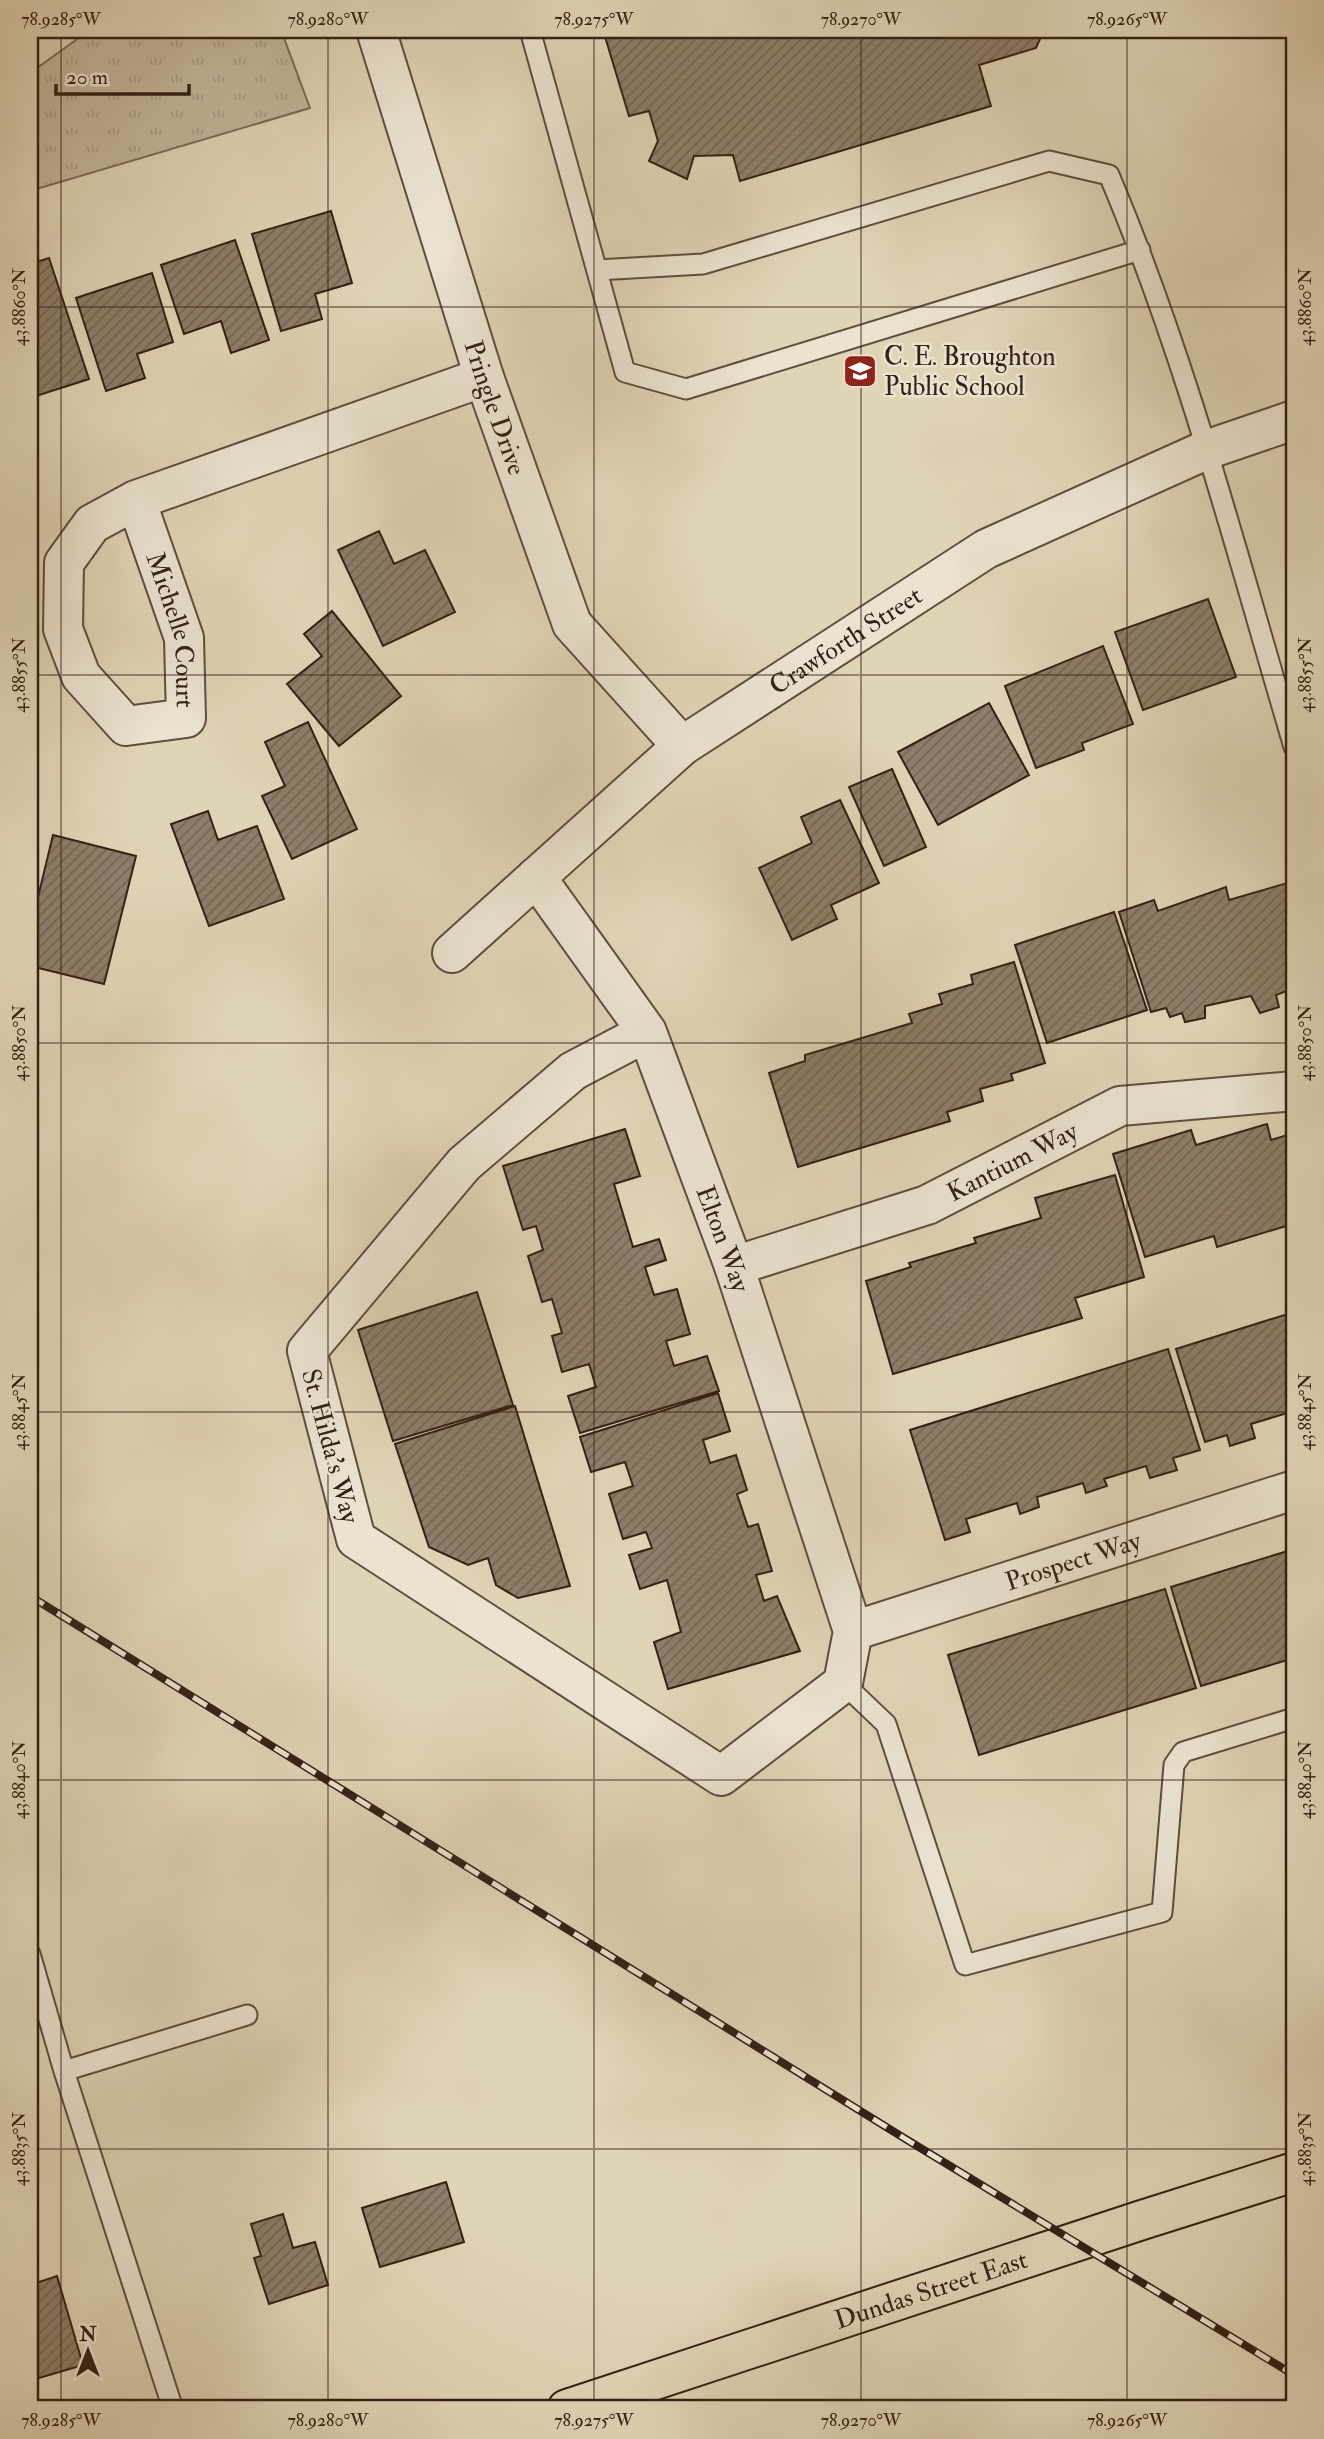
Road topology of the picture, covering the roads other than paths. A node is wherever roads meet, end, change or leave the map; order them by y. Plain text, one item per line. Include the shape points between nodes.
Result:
1 (376, 30) edge
2 (530, 30) edge
3 (1140, 250) junction
4 (597, 270) junction
5 (484, 377) junction
6 (1294, 420) edge
7 (1206, 450) junction
8 (136, 500) junction
9 (682, 746) junction
10 (1294, 747) edge
11 (536, 877) junction
12 (452, 953) dead end
13 (647, 1032) junction
14 (1294, 1091) edge
15 (734, 1266) junction
16 (1294, 1490) edge
17 (853, 1631) junction
18 (843, 1683) junction
19 (1294, 1718) edge
20 (30, 1954) edge
21 (247, 2015) dead end
22 (64, 2071) junction
23 (1294, 2172) edge
24 (173, 2409) edge
25 (567, 2409) edge

1 - 5 street, Pringle Drive
2 - 4 lane
3 - 4 lane via 1109,175 1049,161 703,264
3 - 4 lane via 686,389 625,372
3 - 7 lane
5 - 8 street, Michelle Court
5 - 9 street, Pringle Drive via 572,624
6 - 7 street, Crawforth Street
7 - 9 street, Crawforth Street via 986,549
7 - 10 lane
8 - 8 street, Michelle Court via 92,524 64,563 62,629 81,676 127,726 186,718 184,638
9 - 11 street, Crawforth Street
11 - 12 street, Crawforth Street
11 - 13 street, Elton Way
13 - 15 street, Elton Way
13 - 18 street, St. Hilda's Way via 573,1071 464,1164 307,1352 356,1539 721,1776
14 - 15 street, Kantium Way via 1120,1106 927,1205
15 - 17 street, Elton Way
16 - 17 street, Prospect Way
17 - 18 street
18 - 19 lane via 887,1724 965,1965 1161,1912 1174,1765 1183,1752
20 - 22 lane
21 - 22 lane
22 - 24 lane
23 - 25 main road, Dundas Street East

